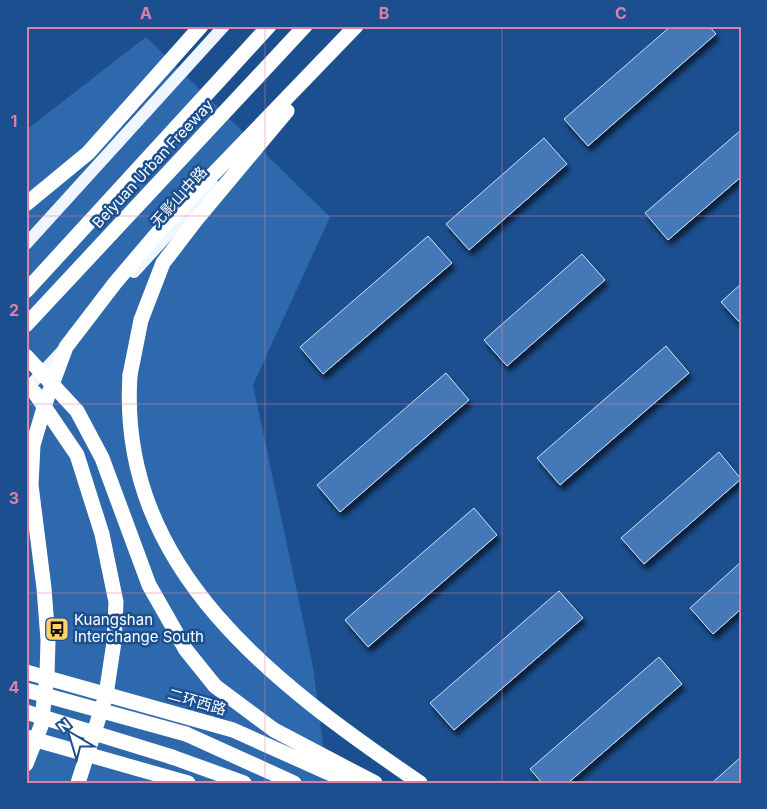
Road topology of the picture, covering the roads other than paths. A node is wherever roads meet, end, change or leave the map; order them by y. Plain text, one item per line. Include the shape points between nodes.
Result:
1 (200, 26) edge
2 (224, 26) edge
3 (269, 26) edge
4 (305, 26) edge
5 (356, 26) edge
6 (343, 40) junction
7 (49, 187) junction
8 (26, 194) edge
9 (26, 204) edge
10 (26, 244) edge
11 (26, 292) edge
12 (26, 325) edge
13 (26, 356) edge
14 (26, 385) edge
15 (26, 390) edge
16 (26, 672) edge
17 (26, 690) edge
18 (26, 712) edge
19 (26, 736) edge
20 (26, 764) edge
21 (78, 783) edge
22 (188, 783) edge
23 (244, 783) edge
24 (294, 783) edge
25 (351, 783) edge
26 (374, 783) edge
27 (420, 783) edge

1 - 7 highway via 88,153
2 - 10 main road
3 - 11 highway, Beiyuan Urban Freeway
4 - 12 highway, Beiyuan Urban Freeway
5 - 6 highway, bridge
5 - 15 main road, 无影山中路
6 - 20 highway, bridge via 166,223 66,347 34,446 31,485 48,640 41,726
6 - 27 highway, bridge via 163,263 141,320 130,375 131,445 152,515 176,559 208,605 255,658 318,711
7 - 8 highway
7 - 9 highway
13 - 26 highway, bridge via 77,411 102,458 149,585 186,650 209,679 274,730
14 - 21 highway, bridge via 77,455 102,534 116,602 106,695
16 - 25 highway, 二环西路 via 233,730
17 - 24 highway, bridge via 186,734
18 - 23 highway, bridge
19 - 22 highway

